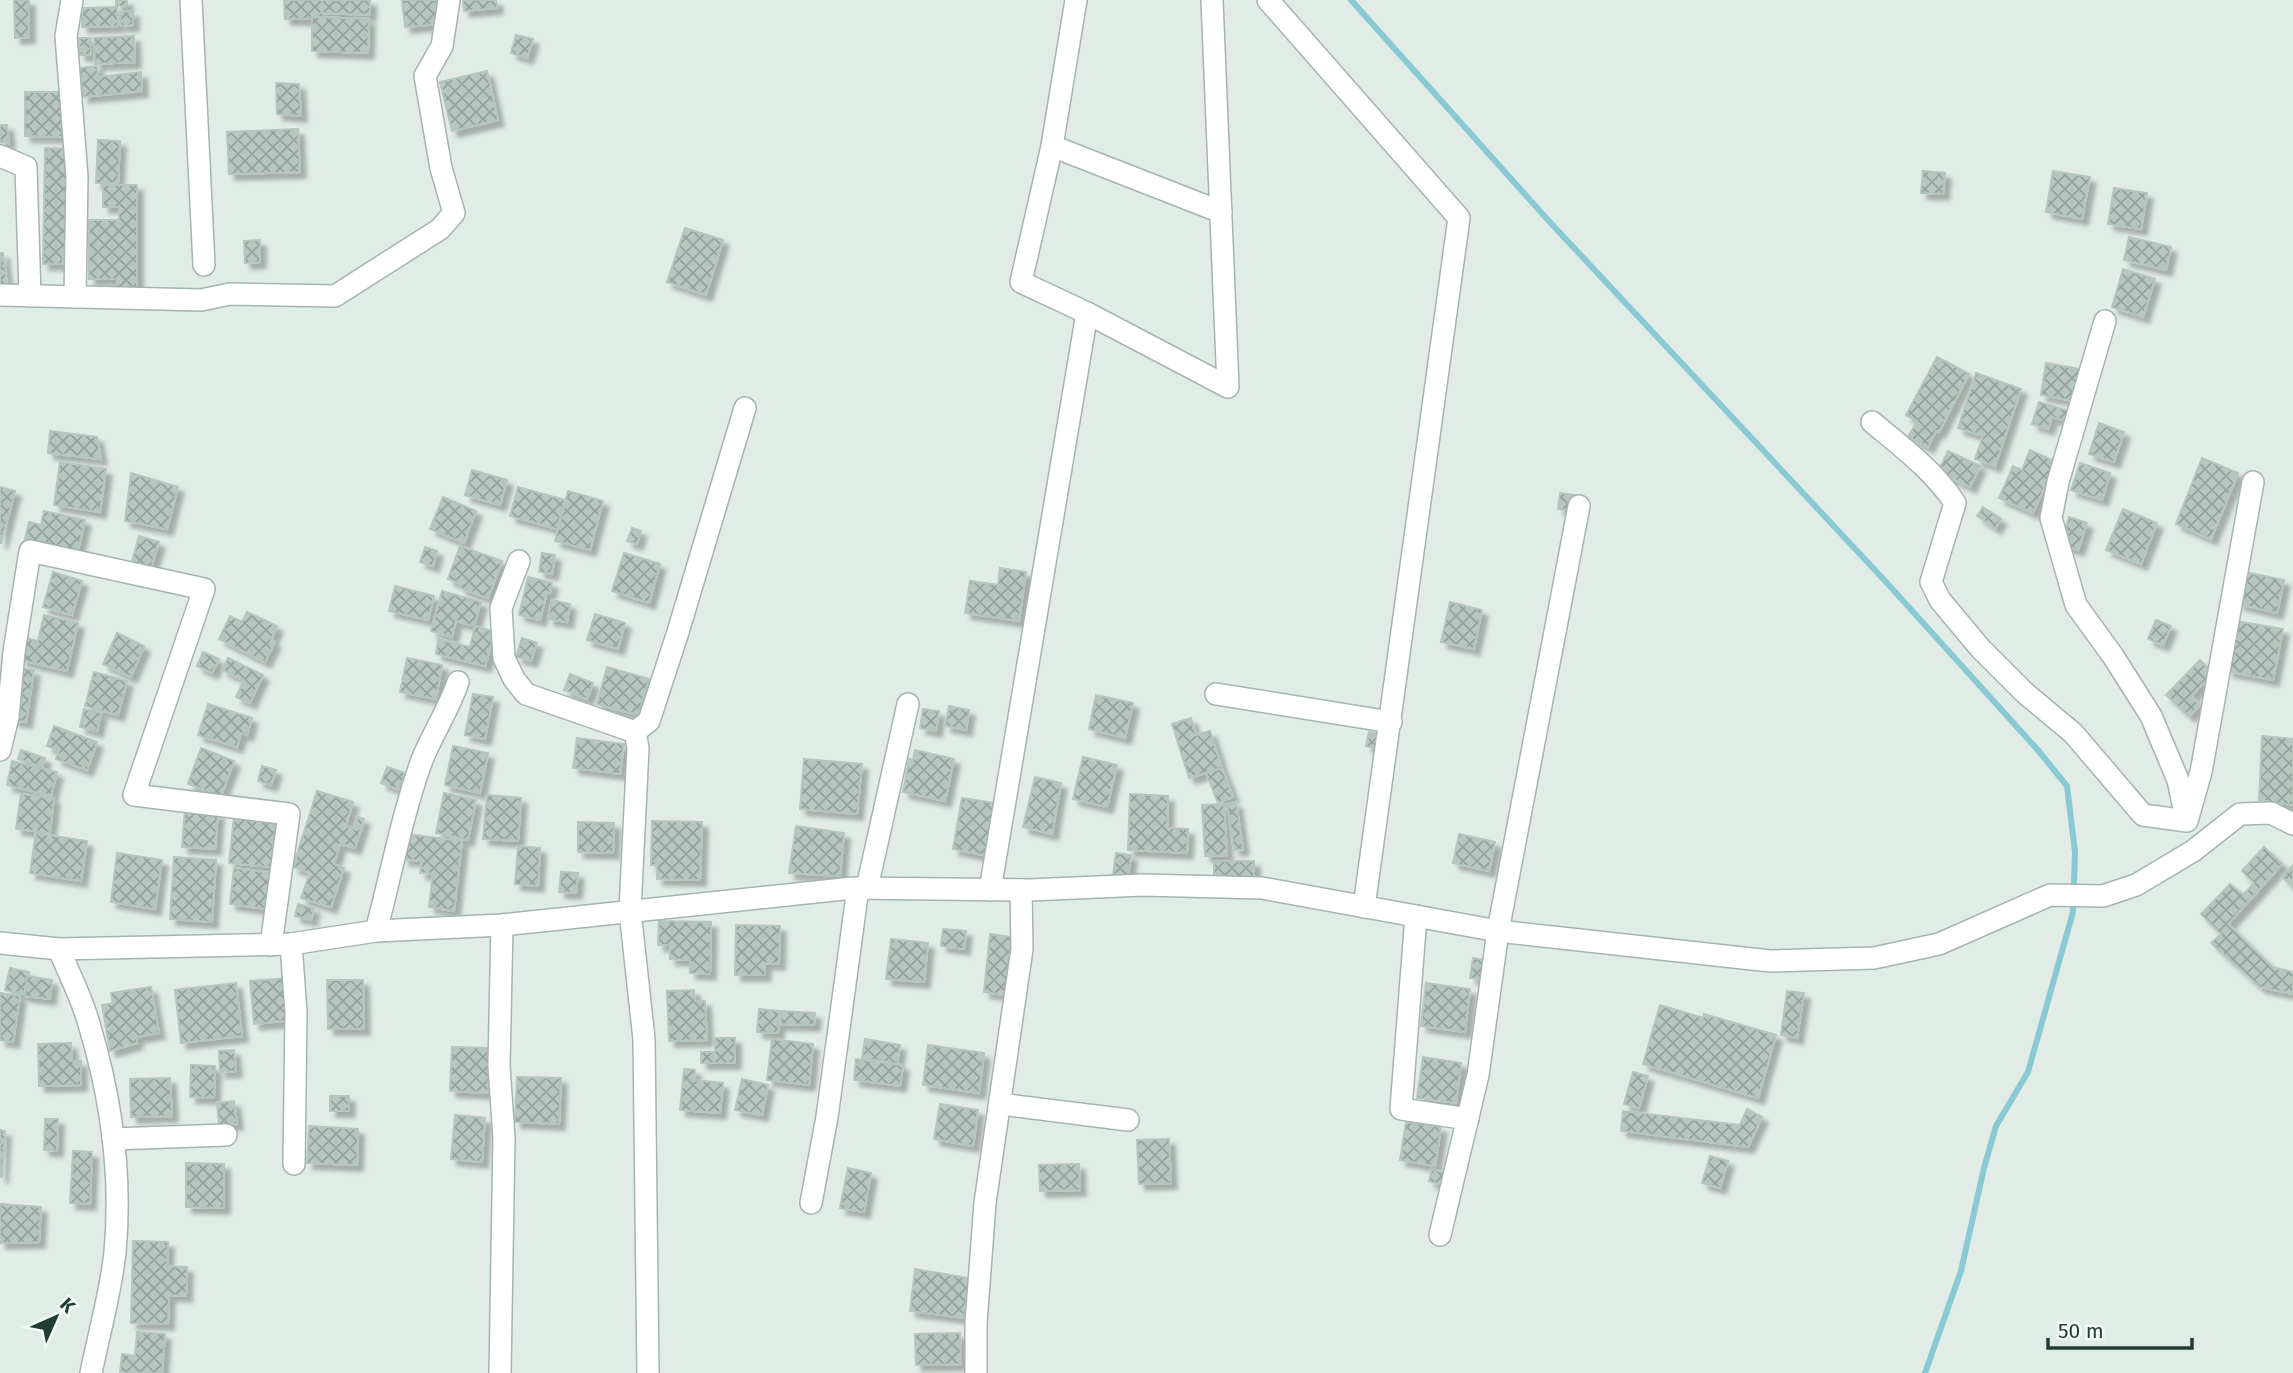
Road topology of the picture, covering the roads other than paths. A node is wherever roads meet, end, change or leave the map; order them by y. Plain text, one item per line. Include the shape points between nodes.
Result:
1 (72, 0) edge
2 (191, 0) edge
3 (449, 0) edge
4 (1076, 0) edge
5 (1212, 0) edge
6 (1268, 0) edge
7 (1052, 146) junction
8 (0, 156) edge
9 (1221, 212) junction
10 (204, 265) dead end
11 (0, 295) edge
12 (30, 296) junction
13 (75, 297) junction
14 (1087, 313) junction
15 (2105, 321) dead end
16 (745, 408) dead end
17 (1872, 422) dead end
18 (2253, 482) dead end
19 (1579, 506) dead end
20 (519, 561) dead end
21 (458, 682) dead end
22 (1216, 694) dead end
23 (908, 704) dead end
24 (1391, 722) junction
25 (635, 732) junction
26 (0, 750) edge
27 (2187, 821) junction
28 (2293, 824) edge
29 (2193, 850) junction
30 (863, 888) junction
31 (990, 890) junction
32 (1020, 890) junction
33 (1364, 907) junction
34 (630, 911) junction
35 (1416, 916) junction
36 (502, 925) junction
37 (1498, 931) junction
38 (376, 932) junction
39 (0, 943) edge
40 (281, 944) junction
41 (59, 949) junction
42 (1000, 1104) junction
43 (1468, 1119) junction
44 (1128, 1120) dead end
45 (226, 1135) dead end
46 (113, 1139) junction
47 (293, 1164) dead end
48 (811, 1203) dead end
49 (1440, 1235) dead end
50 (91, 1373) edge
51 (500, 1373) edge
52 (648, 1373) edge
53 (976, 1373) edge

1 - 13 street via 66,36 77,177
2 - 10 street
3 - 13 street via 442,46 425,76 454,214 440,229 335,296
4 - 7 street
5 - 9 street
6 - 24 street via 1459,218
7 - 9 street
7 - 14 street via 1021,282
8 - 12 street via 26,167
9 - 14 street via 1228,387
11 - 12 street
12 - 13 street
14 - 31 street
15 - 27 street via 2051,518 2077,605 2151,716 2178,780
16 - 25 street via 649,721
17 - 27 street via 1917,460 1955,503 1931,582 1940,600 1980,648 2073,733 2143,815
18 - 27 street via 2201,772
19 - 37 street
20 - 25 street via 501,608 504,658 514,679 526,694
21 - 38 street via 413,788
22 - 24 street
23 - 30 street
24 - 33 street
25 - 34 street
26 - 40 street via 30,551 204,589 134,795 289,814
27 - 29 street
28 - 29 street via 2271,813 2240,814
29 - 37 street via 2136,885 2103,896 2050,895 1939,944 1874,958 1770,961
30 - 31 street
30 - 34 street
30 - 48 street
31 - 32 street
32 - 33 street via 1143,885 1262,888
32 - 42 street via 1022,949
33 - 35 street
34 - 36 street
34 - 52 street via 644,1039
35 - 37 street
35 - 43 street via 1401,1109
36 - 38 street
36 - 51 street
37 - 43 street
38 - 40 street
39 - 41 street
40 - 41 street
40 - 47 street via 296,1012
41 - 46 street via 89,1023
42 - 44 street
42 - 53 street via 985,1203
43 - 49 street
45 - 46 street
46 - 50 street via 118,1207 115,1255

